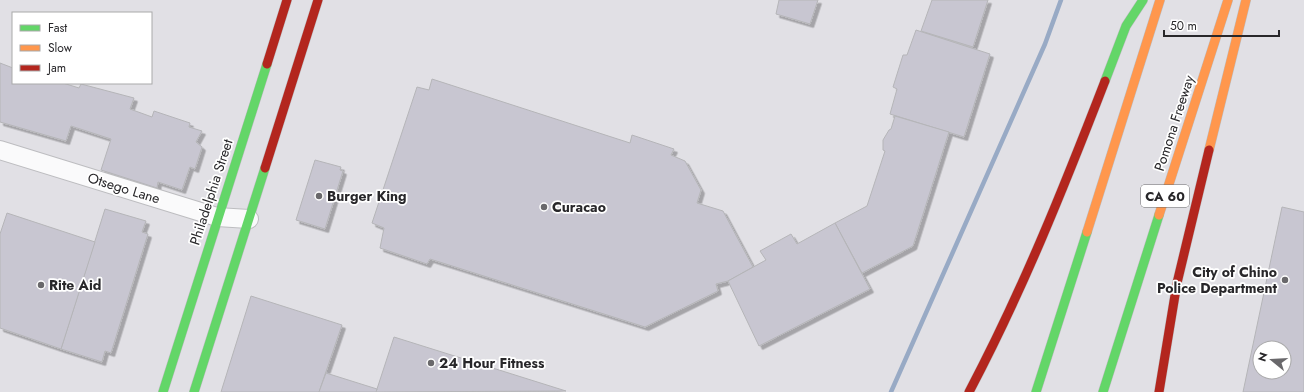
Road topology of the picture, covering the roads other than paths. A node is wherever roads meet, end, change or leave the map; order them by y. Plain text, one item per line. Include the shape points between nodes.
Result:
1 (287, 0) edge
2 (318, 0) edge
3 (1142, 0) edge
4 (1160, 0) edge
5 (1228, 0) edge
6 (1246, 0) edge
7 (0, 150) edge
8 (217, 217) junction
9 (250, 219) junction
10 (177, 348) junction
11 (181, 368) dead end
12 (163, 392) edge
13 (194, 392) edge
14 (969, 392) edge
15 (1036, 392) edge
16 (1103, 392) edge
17 (1159, 392) edge

1 - 8 main road, Philadelphia Street
2 - 9 main road
3 - 14 main road via 1126,26 1034,259
4 - 15 main road
5 - 16 main road, Pomona Freeway / CA 60
6 - 17 main road via 1177,283
7 - 8 street, Otsego Lane
8 - 9 street, Otsego Lane
8 - 10 main road, Philadelphia Street
9 - 13 main road
10 - 11 main road
10 - 12 main road, Philadelphia Street

